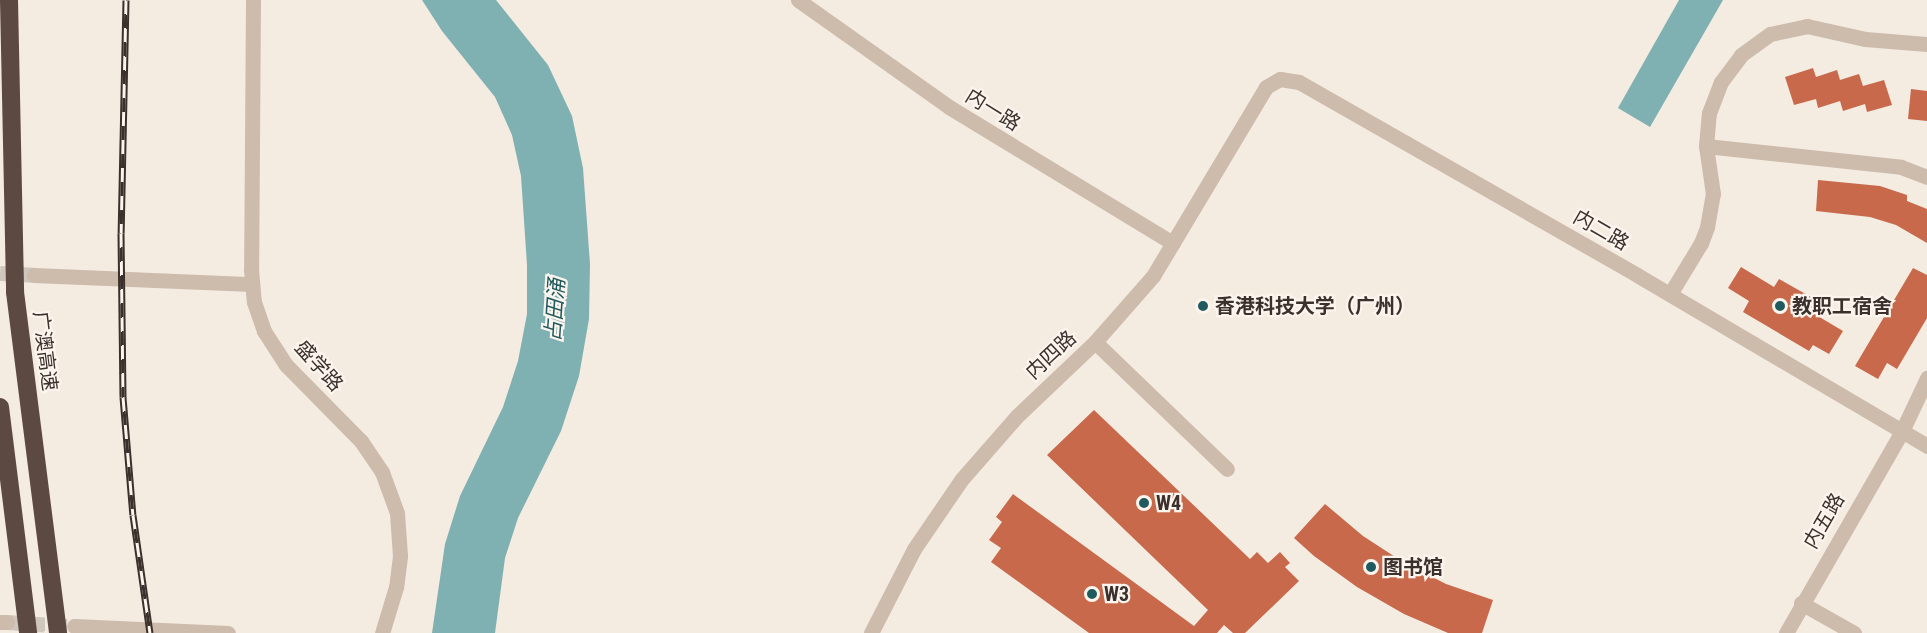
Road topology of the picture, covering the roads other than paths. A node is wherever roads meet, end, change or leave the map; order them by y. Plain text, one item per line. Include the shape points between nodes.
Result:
1 (9, 0) edge
2 (253, 0) edge
3 (798, 0) edge
4 (1927, 44) edge
5 (1256, 104) joint
6 (1706, 146) junction
7 (1927, 177) edge
8 (1173, 243) junction
9 (34, 275) tunnel mouth
10 (252, 284) junction
11 (1670, 294) junction
12 (1095, 342) junction
13 (1927, 378) edge
14 (0, 407) edge
15 (1902, 431) junction
16 (1927, 446) edge
17 (1227, 470) dead end
18 (1801, 603) junction
19 (66, 630) edge
20 (28, 633) edge
21 (228, 633) edge
22 (382, 633) edge
23 (871, 633) edge
24 (1786, 633) edge
25 (1854, 633) edge

1 - 19 highway, 广澳高速 via 15,292
2 - 10 street, 盛学路
3 - 8 street, 内一路 via 949,107
4 - 6 street via 1865,39 1807,26 1770,34 1741,55 1721,82 1709,113
5 - 8 street, 内四路
5 - 11 street, 内二路 via 1272,82 1299,82
6 - 7 street via 1901,167
6 - 11 street via 1713,194 1707,227
8 - 12 street, 内四路 via 1153,276
9 - 10 street
10 - 22 street, 盛学路 via 264,331 286,365 361,441 382,471 397,513 400,556 396,587
11 - 15 street, 内二路
12 - 17 street
12 - 23 street, 内四路 via 1017,416 961,480 914,549
13 - 15 street, 内五路
14 - 20 highway
15 - 16 street, 内二路
15 - 18 street, 内五路
18 - 24 street, 内五路
18 - 25 street
19 - 21 street

